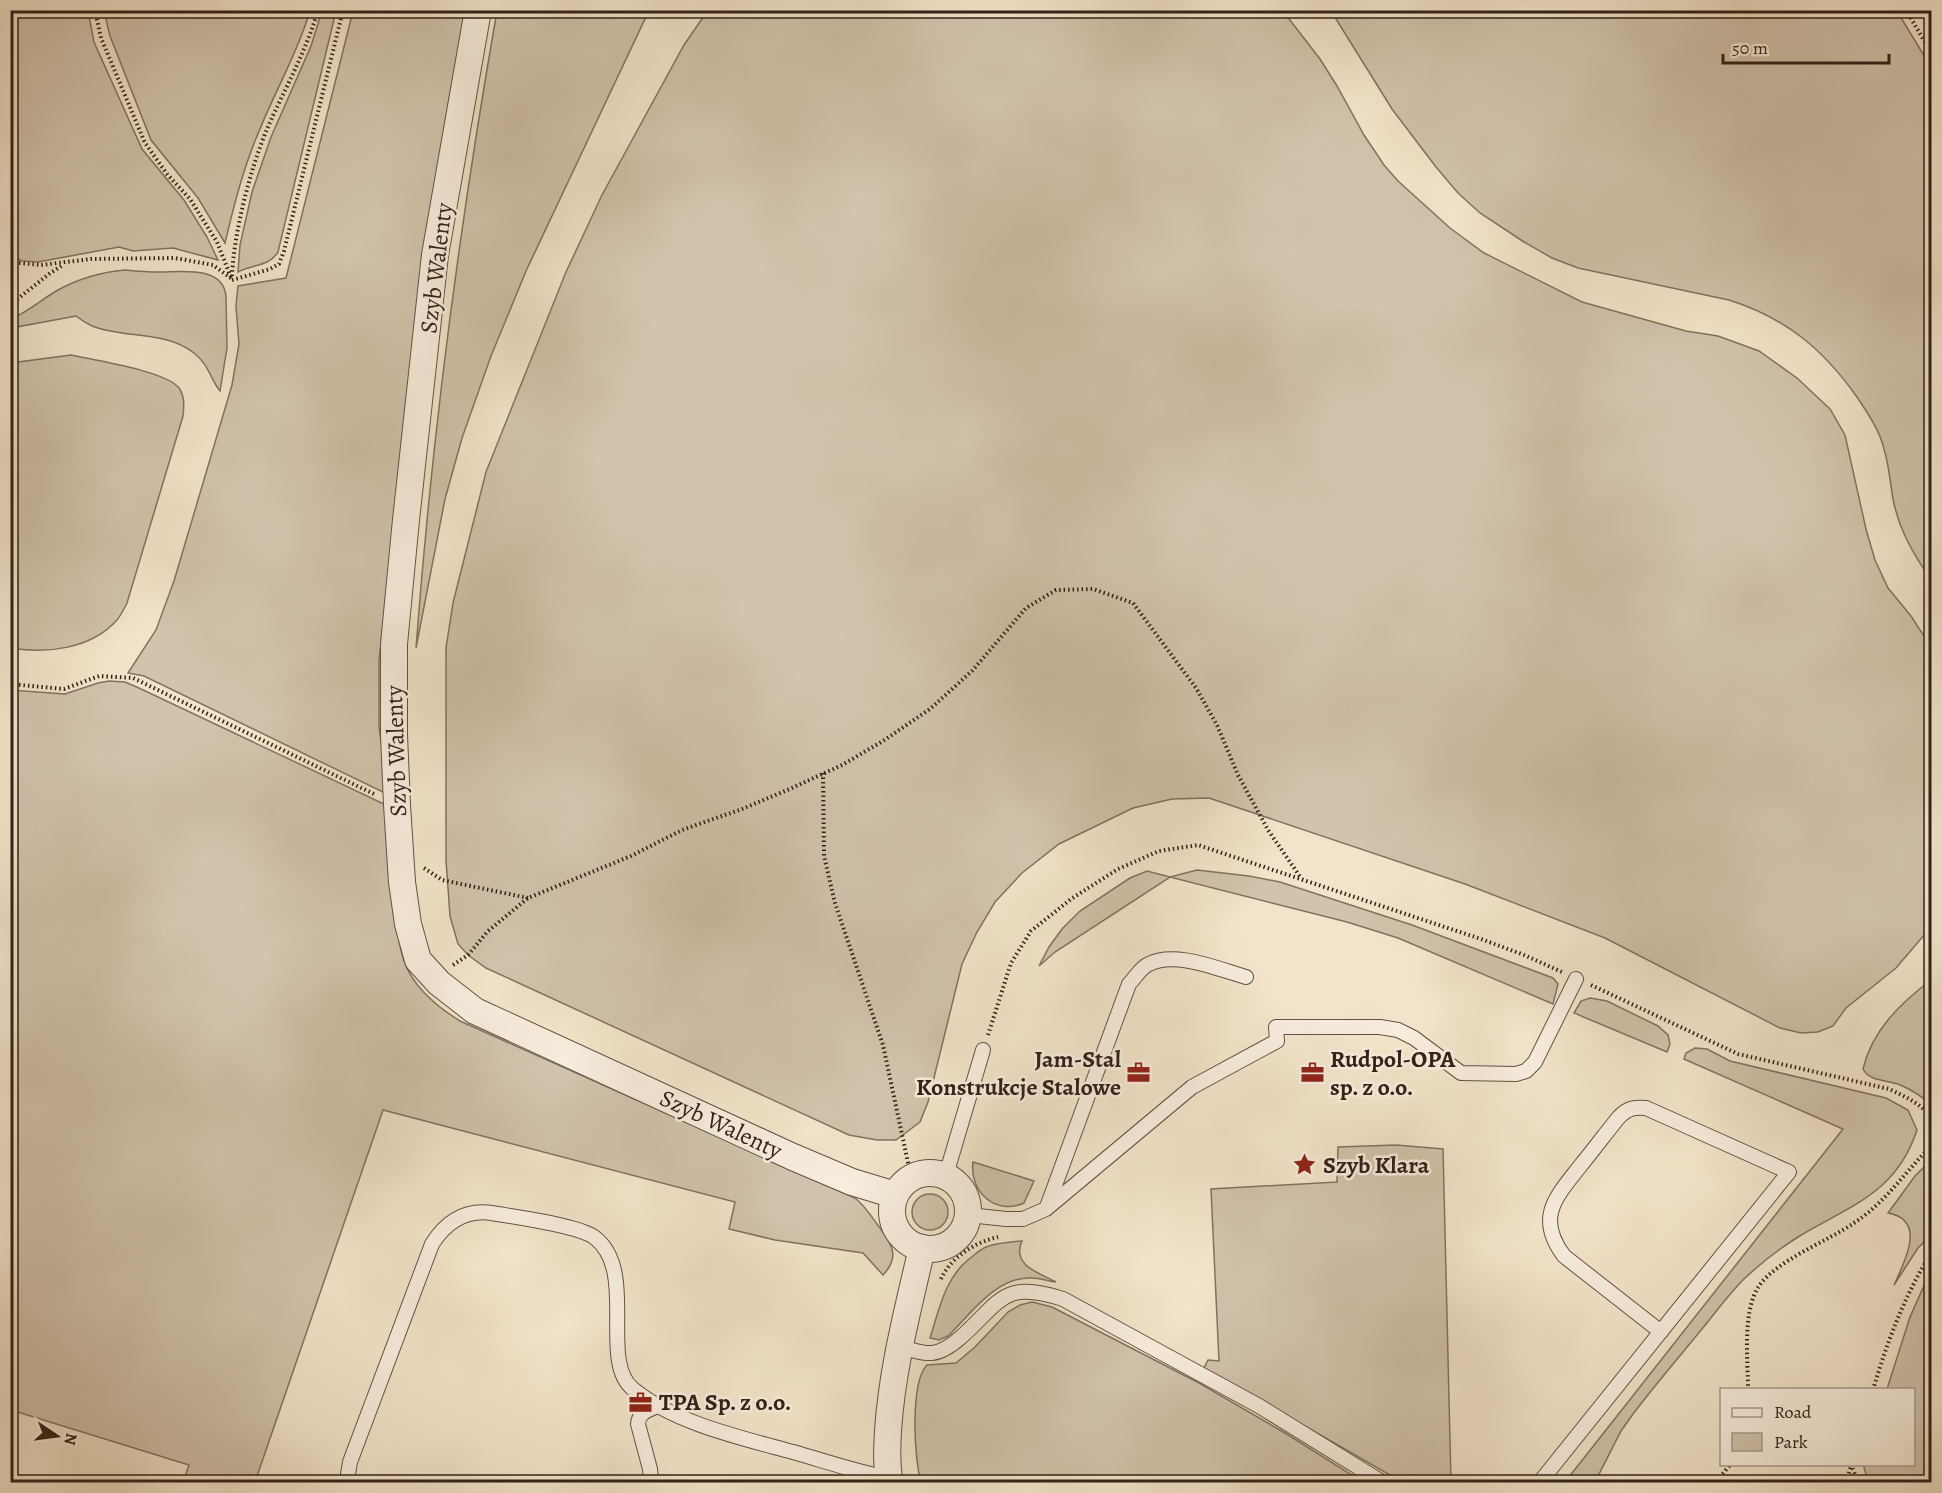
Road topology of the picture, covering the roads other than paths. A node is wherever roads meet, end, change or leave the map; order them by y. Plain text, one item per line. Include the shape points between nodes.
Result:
1 (478, 10) edge
2 (1246, 977) dead end
3 (1576, 979) road end
4 (983, 1050) road end
5 (946, 1175) junction
6 (903, 1186) junction
7 (1046, 1209) junction
8 (969, 1215) junction
9 (922, 1248) junction
10 (1660, 1332) junction
11 (900, 1347) junction
12 (657, 1406) junction
13 (890, 1480) edge
14 (349, 1482) edge
15 (651, 1482) edge
16 (1382, 1482) edge
17 (1540, 1482) edge

1 - 6 street, Szyb Walenty via 435,255 394,644 400,851 408,924 418,960 439,983 475,1011 852,1182
2 - 7 lane via 1165,958 1147,964 1129,984
3 - 7 lane via 1535,1062 1516,1074 1461,1073 1414,1038 1389,1028 1276,1027 1277,1041 1192,1088
4 - 5 lane
5 - 6 street via 922,1173
5 - 8 street via 964,1191
6 - 9 street via 892,1206 896,1228
7 - 8 lane via 1023,1219
8 - 9 street via 958,1238 935,1249
9 - 11 street
10 - 10 lane via 1789,1172 1646,1108 1635,1107 1619,1117 1554,1200 1550,1230 1564,1256
10 - 17 lane
11 - 13 street via 890,1402
11 - 16 lane via 932,1353 949,1348 992,1305 1015,1292 1038,1291 1063,1299 1259,1406
12 - 13 lane via 709,1428
12 - 14 lane via 624,1381 618,1359 614,1272 599,1242 569,1228 485,1212 471,1213 451,1222 432,1244 350,1461
12 - 15 lane via 642,1413 638,1424

